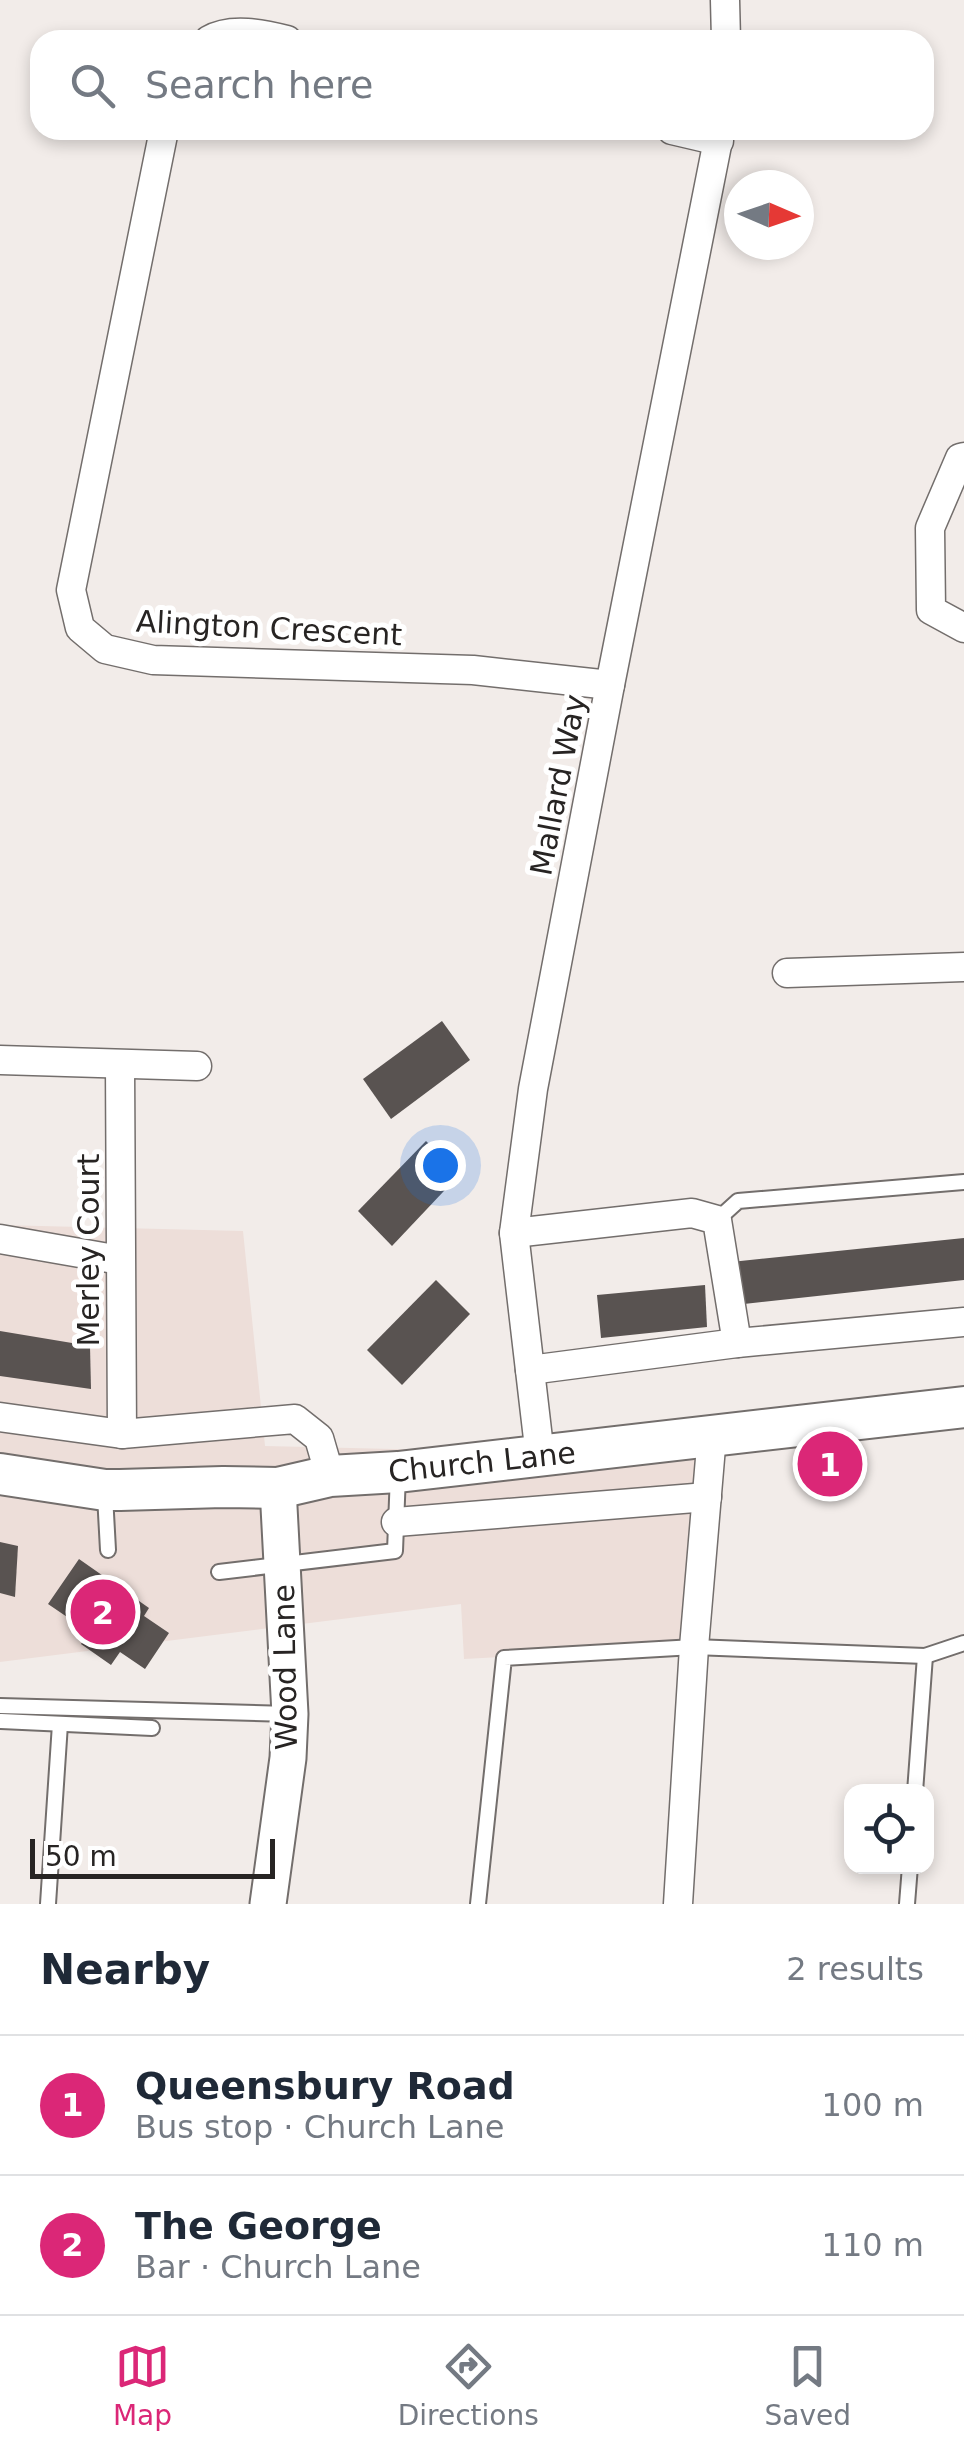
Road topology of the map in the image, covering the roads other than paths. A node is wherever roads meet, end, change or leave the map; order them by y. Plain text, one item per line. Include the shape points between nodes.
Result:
1 (725, 0) edge
2 (726, 30) edge
3 (162, 140) edge
4 (718, 140) edge
5 (964, 457) edge
6 (964, 628) edge
7 (610, 685) junction
8 (964, 967) edge
9 (787, 973) dead end
10 (0, 1060) edge
11 (120, 1065) junction
12 (197, 1066) dead end
13 (964, 1182) edge
14 (716, 1220) junction
15 (514, 1233) junction
16 (0, 1239) edge
17 (120, 1260) junction
18 (964, 1322) edge
19 (737, 1343) junction
20 (530, 1370) junction
21 (964, 1408) edge
22 (0, 1418) edge
23 (122, 1434) junction
24 (712, 1435) junction
25 (540, 1456) junction
26 (398, 1472) junction
27 (0, 1474) edge
28 (330, 1476) junction
29 (278, 1488) junction
30 (104, 1490) junction
31 (707, 1496) junction
32 (396, 1522) junction
33 (108, 1550) dead end
34 (283, 1563) junction
35 (219, 1572) dead end
36 (964, 1642) edge
37 (694, 1647) junction
38 (924, 1656) junction
39 (0, 1706) edge
40 (290, 1714) junction
41 (1, 1721) edge
42 (60, 1724) junction
43 (152, 1728) dead end
44 (916, 1784) edge
45 (909, 1874) edge
46 (48, 1904) edge
47 (268, 1904) edge
48 (478, 1904) edge
49 (678, 1904) edge
50 (907, 1904) edge

1 - 2 street
3 - 7 street, Alington Crescent via 70,590 80,628 105,650 152,660 474,670
4 - 7 street, Mallard Way
5 - 6 street via 930,528 931,610
7 - 15 street, Mallard Way via 533,1089
8 - 9 street
10 - 11 street
11 - 12 street
11 - 17 street, Merley Court
13 - 14 lane via 738,1201
14 - 15 street via 692,1213
14 - 19 street
15 - 20 street, Mallard Way
16 - 17 street
17 - 23 street, Merley Court
18 - 19 street
19 - 20 street
20 - 25 street, Mallard Way
21 - 24 main road, Church Lane
22 - 23 street
23 - 28 street via 295,1419 319,1438
24 - 25 main road, Church Lane
24 - 31 street
25 - 26 main road, Church Lane
26 - 28 main road, Church Lane
26 - 32 lane
27 - 30 main road, Church Lane
28 - 29 main road, Church Lane
29 - 30 main road, Church Lane
29 - 34 street, Wood Lane
30 - 33 lane
31 - 32 street
31 - 37 street
32 - 34 lane via 395,1551
34 - 35 lane
34 - 40 street, Wood Lane
36 - 38 lane
37 - 38 lane
37 - 48 lane via 504,1658
37 - 49 street
38 - 44 lane
39 - 40 lane
40 - 47 street, Wood Lane
41 - 42 lane
42 - 43 lane
42 - 46 lane
45 - 50 lane

